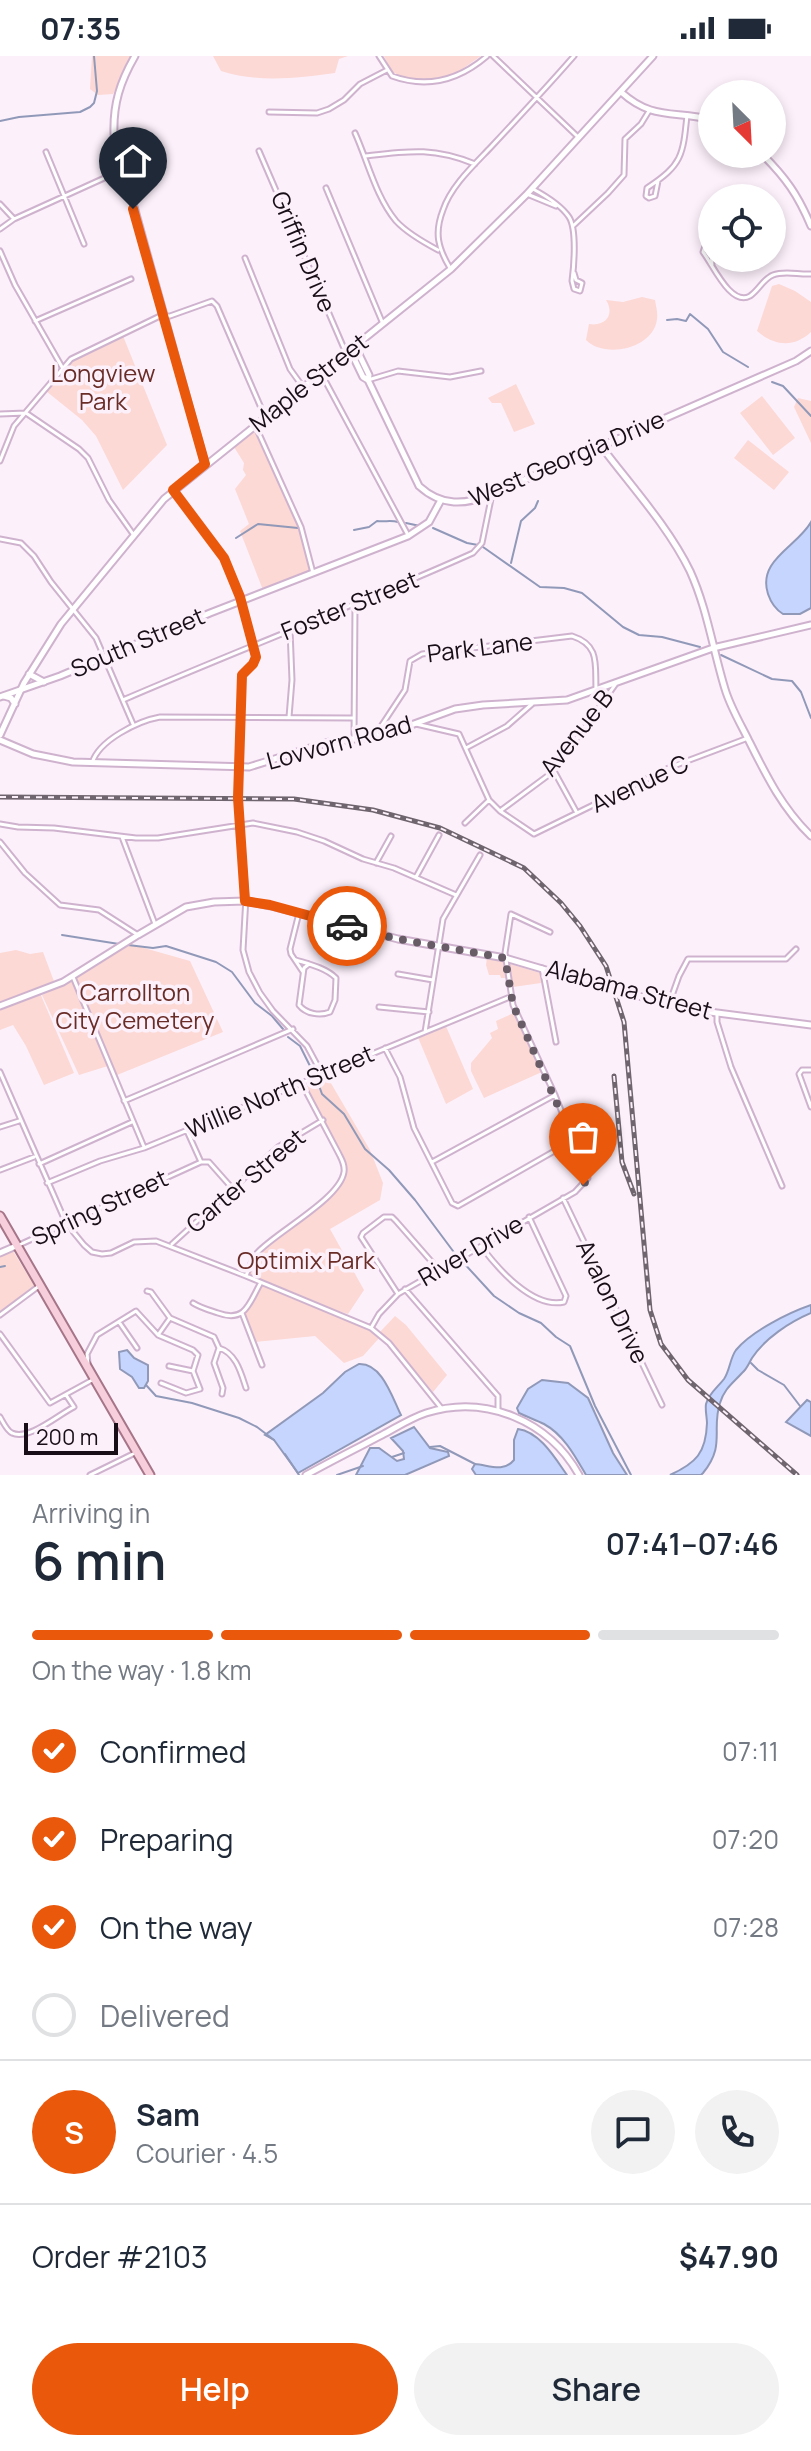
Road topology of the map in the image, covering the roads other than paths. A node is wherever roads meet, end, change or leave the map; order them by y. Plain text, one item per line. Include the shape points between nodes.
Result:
1 (135, 56) edge
2 (379, 56) edge
3 (487, 56) edge
4 (493, 56) edge
5 (574, 56) edge
6 (653, 56) edge
7 (387, 70) junction
8 (621, 92) junction
9 (536, 98) junction
10 (649, 111) junction
11 (269, 112) dead end
12 (687, 115) junction
13 (698, 117) edge
14 (355, 133) dead end
15 (578, 138) junction
16 (259, 151) dead end
17 (46, 152) dead end
18 (365, 156) junction
19 (475, 164) junction
20 (776, 168) edge
21 (122, 170) junction
22 (658, 181) dead end
23 (326, 188) dead end
24 (532, 188) junction
25 (527, 194) junction
26 (65, 197) junction
27 (0, 204) edge
28 (560, 208) junction
29 (14, 219) junction
30 (573, 226) junction
31 (811, 226) edge
32 (0, 229) edge
33 (84, 244) dead end
34 (0, 251) edge
35 (440, 251) junction
36 (1, 258) edge
37 (245, 258) dead end
38 (451, 269) junction
39 (716, 272) edge
40 (574, 273) dead end
41 (811, 274) edge
42 (131, 279) dead end
43 (165, 315) junction
44 (35, 321) junction
45 (383, 324) junction
46 (351, 350) junction
47 (811, 351) edge
48 (63, 368) junction
49 (481, 371) dead end
50 (321, 373) junction
51 (368, 380) junction
52 (303, 387) junction
53 (26, 413) junction
54 (0, 414) edge
55 (265, 417) junction
56 (255, 425) junction
57 (601, 446) junction
58 (0, 461) edge
59 (205, 464) junction
60 (173, 490) junction
61 (492, 494) junction
62 (441, 500) junction
63 (133, 534) junction
64 (408, 536) junction
65 (0, 539) edge
66 (313, 573) junction
67 (241, 601) junction
68 (355, 606) junction
69 (73, 608) junction
70 (811, 625) edge
71 (290, 630) junction
72 (252, 645) junction
73 (713, 648) junction
74 (106, 657) junction
75 (29, 674) junction
76 (44, 682) junction
77 (616, 683) junction
78 (22, 689) junction
79 (596, 690) junction
80 (2, 697) edge
81 (123, 700) junction
82 (535, 701) junction
83 (15, 704) junction
84 (240, 716) junction
85 (289, 717) junction
86 (353, 718) junction
87 (416, 724) junction
88 (133, 725) junction
89 (374, 737) junction
90 (0, 738) edge
91 (748, 738) junction
92 (354, 739) junction
93 (466, 748) junction
94 (92, 763) junction
95 (239, 767) junction
96 (554, 771) junction
97 (489, 800) junction
98 (500, 811) junction
99 (577, 813) junction
100 (465, 823) dead end
101 (0, 824) edge
102 (240, 824) junction
103 (439, 835) dead end
104 (391, 836) dead end
105 (811, 836) edge
106 (122, 837) junction
107 (0, 842) edge
108 (480, 855) dead end
109 (376, 863) junction
110 (416, 877) junction
111 (456, 895) junction
112 (245, 901) junction
113 (299, 913) junction
114 (155, 924) junction
115 (550, 932) dead end
116 (138, 935) junction
117 (438, 946) junction
118 (796, 949) dead end
119 (505, 958) junction
120 (296, 960) junction
121 (309, 964) junction
122 (542, 968) junction
123 (303, 972) junction
124 (398, 974) dead end
125 (73, 977) junction
126 (433, 980) junction
127 (512, 997) junction
128 (669, 1004) junction
129 (0, 1006) edge
130 (379, 1007) dead end
131 (429, 1012) junction
132 (717, 1014) junction
133 (811, 1025) edge
134 (293, 1029) junction
135 (425, 1032) junction
136 (556, 1042) dead end
137 (385, 1048) junction
138 (811, 1070) edge
139 (0, 1072) edge
140 (322, 1074) junction
141 (301, 1082) junction
142 (555, 1095) junction
143 (124, 1101) junction
144 (811, 1107) edge
145 (20, 1120) junction
146 (323, 1120) junction
147 (132, 1122) junction
148 (0, 1127) edge
149 (187, 1131) junction
150 (572, 1141) junction
151 (144, 1148) junction
152 (35, 1157) junction
153 (201, 1162) junction
154 (432, 1162) junction
155 (39, 1164) junction
156 (0, 1170) edge
157 (47, 1183) junction
158 (782, 1186) dead end
159 (232, 1188) junction
160 (563, 1198) junction
161 (0, 1216) edge
162 (529, 1217) junction
163 (66, 1223) junction
164 (480, 1245) junction
165 (16, 1246) junction
166 (171, 1246) junction
167 (0, 1253) edge
168 (438, 1269) junction
169 (246, 1276) junction
170 (261, 1282) junction
171 (39, 1286) junction
172 (405, 1289) junction
173 (147, 1291) dead end
174 (398, 1294) junction
175 (193, 1303) dead end
176 (242, 1313) junction
177 (0, 1315) edge
178 (170, 1318) junction
179 (119, 1322) junction
180 (371, 1328) junction
181 (0, 1334) edge
182 (158, 1335) junction
183 (73, 1344) junction
184 (90, 1345) junction
185 (137, 1348) dead end
186 (219, 1348) junction
187 (79, 1354) junction
188 (262, 1365) dead end
189 (169, 1366) dead end
190 (87, 1367) junction
191 (193, 1371) junction
192 (94, 1379) junction
193 (161, 1383) dead end
194 (246, 1388) dead end
195 (222, 1394) dead end
196 (66, 1395) junction
197 (662, 1405) dead end
198 (442, 1409) junction
199 (498, 1411) junction
200 (0, 1417) edge
201 (137, 1452) junction
202 (90, 1475) edge
203 (150, 1475) edge
204 (306, 1475) edge
205 (579, 1475) edge

1 - 21 street via 120,83 113,116
2 - 7 street
3 - 7 street via 462,75 444,80 410,81
4 - 9 street
5 - 9 street
6 - 8 street, Maple Street
7 - 11 street via 329,109
8 - 10 street
8 - 15 street, Maple Street
9 - 15 street
9 - 19 street
10 - 12 street
10 - 30 street via 625,139 624,175
12 - 13 street
12 - 22 street via 679,159
14 - 18 street
15 - 24 street, Maple Street
16 - 46 street, Griffin Drive
17 - 26 street
18 - 19 street via 431,151
18 - 35 street via 398,223
19 - 35 street via 446,201
20 - 31 street via 789,182
21 - 26 street
21 - 43 street
23 - 45 street
24 - 25 street, Maple Street
24 - 28 street
25 - 28 street
25 - 38 street, Maple Street
26 - 29 street
26 - 33 street
27 - 29 street
28 - 30 street
29 - 32 street
30 - 40 street
34 - 36 street
35 - 38 street
36 - 44 street
37 - 52 street via 290,369
38 - 45 street, Maple Street
39 - 41 street via 740,298 775,274
42 - 44 street
43 - 48 street via 78,354
43 - 55 street via 212,301 217,306
43 - 59 street
44 - 48 street
45 - 46 street, Maple Street
46 - 50 street, Maple Street
46 - 51 street, West Georgia Drive
47 - 57 street, West Georgia Drive
48 - 53 street
49 - 51 street via 450,377 398,371
50 - 52 street, Maple Street
50 - 64 street
51 - 62 street, West Georgia Drive via 415,479
52 - 55 street, Maple Street
53 - 54 street
53 - 58 street via 10,433
53 - 63 street via 88,458
55 - 56 street, Maple Street
56 - 59 street, Maple Street
56 - 66 street via 301,527
57 - 61 street, West Georgia Drive
57 - 73 street via 682,557 698,591
59 - 60 street, Maple Street
60 - 63 street, Maple Street
60 - 67 street via 221,553
61 - 62 street, West Georgia Drive via 465,503
61 - 68 street, Foster Street via 482,543 473,553
62 - 64 street, South Street via 429,522
63 - 69 street, Maple Street
64 - 66 street, South Street
65 - 69 street via 21,543
66 - 67 street, South Street
67 - 72 street
67 - 74 street, South Street
68 - 71 street, Foster Street
68 - 86 street
69 - 74 street
69 - 75 street, Maple Street
70 - 73 street, Lovvorn Road
71 - 72 street, Foster Street
71 - 85 street
72 - 81 street, Foster Street
72 - 84 street via 256,657 242,675
73 - 77 street, Lovvorn Road
73 - 91 street
74 - 76 street, South Street
74 - 81 street
75 - 76 street
75 - 78 street, Maple Street
76 - 78 street, South Street
77 - 79 street, Lovvorn Road
77 - 96 street, Avenue B
78 - 80 street, South Street
78 - 83 street, Maple Street
79 - 82 street, Lovvorn Road via 567,700
79 - 89 street, Park Lane via 594,653 584,640 572,636 422,654 411,659 405,690
80 - 83 street
81 - 88 street
82 - 87 street, Lovvorn Road via 455,709
82 - 93 street via 507,726
83 - 90 street, Maple Street
84 - 85 street
84 - 88 street via 160,717
84 - 95 street
85 - 86 street
86 - 92 street
87 - 89 street, Lovvorn Road
87 - 93 street via 459,734
88 - 94 street via 99,751
89 - 92 street, Lovvorn Road
90 - 94 street, Lovvorn Road via 46,758
91 - 99 street, Avenue C via 671,767
91 - 105 street via 775,792
92 - 95 street, Lovvorn Road
93 - 97 street
94 - 95 street, Lovvorn Road
95 - 102 street
96 - 98 street, Avenue B
96 - 99 street
97 - 98 street
97 - 100 street
98 - 99 street, Avenue C via 534,834
101 - 106 street
102 - 106 street via 158,838
102 - 109 street via 297,832
102 - 112 street
103 - 110 street
104 - 109 street
106 - 114 street
107 - 116 street via 60,905 99,910
108 - 111 street
109 - 110 street
110 - 111 street
111 - 117 street via 443,919
112 - 113 street, Alabama Street
112 - 114 street, Alabama Street via 196,904
112 - 134 street via 242,942 249,972 266,1003
113 - 117 street, Alabama Street
113 - 120 street via 290,949
114 - 116 street, Alabama Street
115 - 119 street via 511,914
116 - 125 street, Alabama Street
117 - 119 street, Alabama Street
117 - 126 street
118 - 128 street via 786,959 688,959
119 - 122 street, Alabama Street
119 - 127 street
120 - 121 street
120 - 123 street
121 - 123 street
121 - 123 street via 336,978 330,1012 301,1007
122 - 128 street, Alabama Street
122 - 136 street
124 - 126 street
125 - 129 street, Alabama Street
125 - 143 street
126 - 131 street
127 - 135 street, Willie North Street
127 - 142 street
128 - 132 street, Alabama Street
130 - 131 street
131 - 135 street
132 - 133 street, Alabama Street
132 - 158 street via 731,1067
134 - 140 street
134 - 143 street
135 - 137 street, Willie North Street
137 - 140 street, Willie North Street
137 - 154 street
138 - 144 street via 799,1074
139 - 145 street
140 - 141 street, Willie North Street
141 - 146 street
141 - 149 street, Willie North Street
142 - 150 street
142 - 154 street
143 - 147 street
145 - 148 street
145 - 152 street
146 - 159 street, Carter Street via 278,1147
146 - 169 street via 344,1166 341,1181 258,1253
147 - 151 street
147 - 155 street
149 - 151 street, Willie North Street
149 - 153 street
150 - 154 street via 458,1206
150 - 160 street, River Drive via 588,1178
151 - 157 street, Willie North Street
152 - 155 street
152 - 156 street
153 - 159 street via 209,1162
153 - 163 street, Spring Street
155 - 157 street
157 - 163 street
159 - 166 street, Carter Street
160 - 162 street, River Drive
160 - 197 street, Avalon Drive
161 - 165 main road
162 - 164 street, River Drive
162 - 164 street via 566,1296 564,1302 539,1299 507,1277
163 - 165 street, Spring Street
163 - 166 street via 92,1252 111,1253 145,1241
164 - 168 street, River Drive
165 - 167 street, Spring Street
165 - 171 main road
166 - 169 street
168 - 172 street, River Drive
168 - 174 street via 392,1217 384,1217 361,1237
169 - 170 street
170 - 176 street
170 - 180 street
171 - 177 street
171 - 183 main road
172 - 174 street, River Drive
172 - 199 street via 498,1396
173 - 178 street
174 - 180 street, River Drive
175 - 176 street via 226,1317
176 - 188 street
178 - 182 street
178 - 186 street via 211,1334
179 - 182 street via 136,1311
179 - 184 street
179 - 185 street
180 - 198 street
181 - 196 street via 50,1403
182 - 191 street via 196,1352
183 - 184 street
183 - 187 main road
184 - 187 street
184 - 190 street
186 - 194 street via 234,1358
186 - 195 street via 214,1363
187 - 190 main road
189 - 191 street
190 - 192 main road
191 - 193 street via 200,1389 193,1392
192 - 196 street
192 - 201 main road
196 - 200 street via 74,1407 29,1433 14,1434
198 - 199 street
198 - 204 street via 412,1418
199 - 205 street via 548,1436
201 - 202 street
201 - 203 main road

